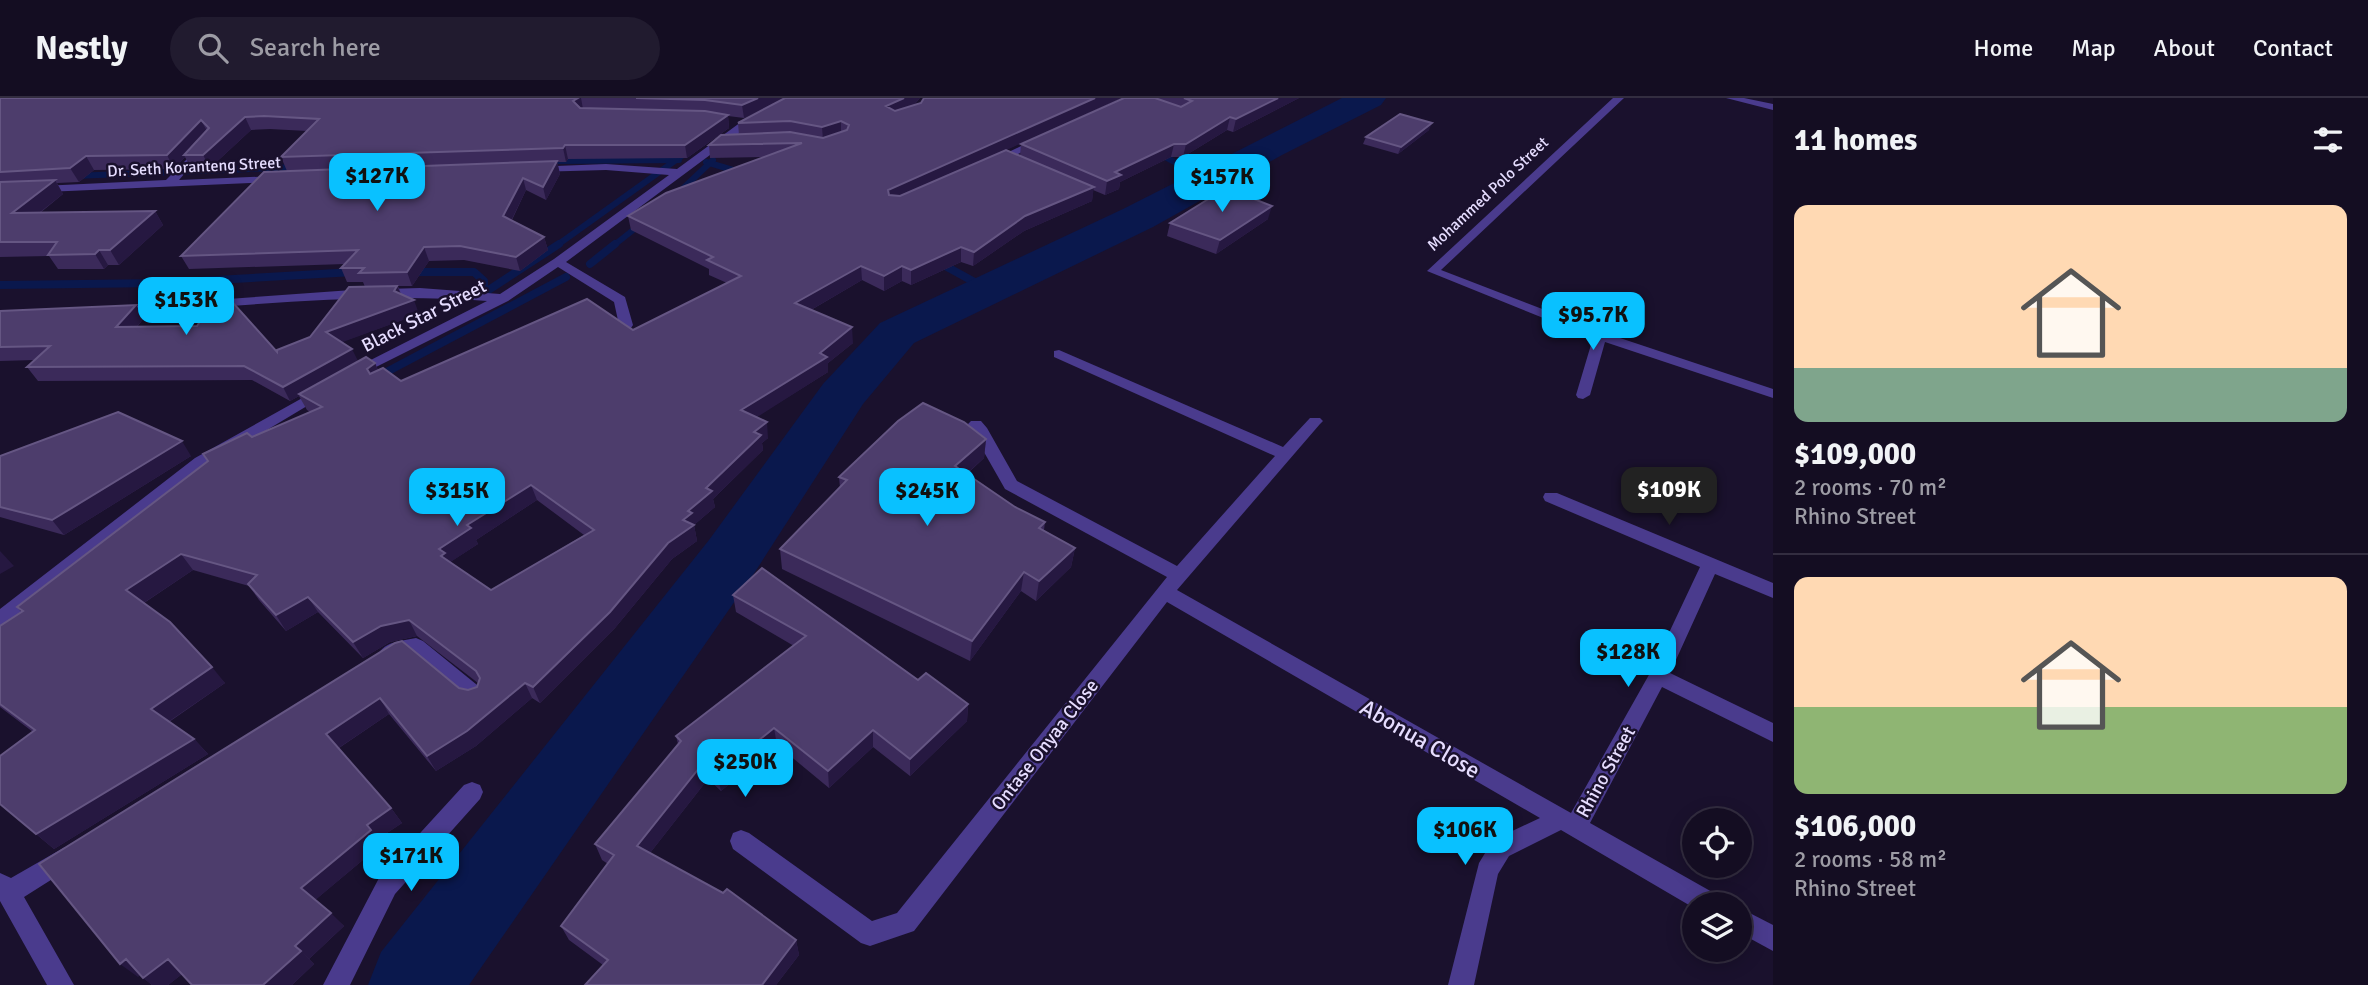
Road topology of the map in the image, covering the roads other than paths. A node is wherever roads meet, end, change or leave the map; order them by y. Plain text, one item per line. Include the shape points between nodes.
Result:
1 (799, 98) edge
2 (1619, 98) edge
3 (1731, 98) edge
4 (1773, 107) edge
5 (726, 120) edge
6 (745, 124) junction
7 (1056, 134) edge
8 (208, 139) edge
9 (716, 144) junction
10 (741, 144) edge
11 (1005, 157) junction
12 (1017, 162) edge
13 (981, 168) edge
14 (527, 169) edge
15 (682, 173) junction
16 (295, 178) edge
17 (169, 184) junction
18 (0, 191) edge
19 (558, 262) junction
20 (503, 298) junction
21 (103, 312) edge
22 (626, 326) edge
23 (1600, 336) junction
24 (1059, 354) dead end
25 (1773, 394) edge
26 (1583, 395) dead end
27 (1315, 421) dead end
28 (976, 424) dead end
29 (1287, 455) junction
30 (1550, 497) dead end
31 (1710, 565) junction
32 (1180, 576) junction
33 (1773, 591) edge
34 (1165, 592) junction
35 (0, 619) edge
36 (375, 664) edge
37 (1658, 676) junction
38 (475, 695) edge
39 (1773, 733) edge
40 (472, 792) dead end
41 (1567, 824) junction
42 (741, 841) dead end
43 (80, 849) edge
44 (4, 889) edge
45 (1689, 892) edge
46 (1752, 927) edge
47 (1773, 939) edge
48 (61, 985) edge
49 (336, 985) edge
50 (1461, 985) edge

1 - 6 street, Black Star Street
2 - 23 street, Mohammed Polo Street via 1433,271
3 - 4 street
5 - 6 street
6 - 9 street, Black Star Street
7 - 11 street
8 - 17 street
9 - 10 street
9 - 15 street, Black Star Street
11 - 12 street
11 - 13 street
14 - 15 street via 606,167
15 - 19 street, Black Star Street
16 - 17 street, Dr. Seth Koranteng Street
17 - 18 street, Dr. Seth Koranteng Street
19 - 20 street, Black Star Street
19 - 22 street via 620,300
20 - 21 street via 366,293
20 - 35 street, Black Star Street via 338,382 201,462
23 - 25 street, Mohammed Polo Street
23 - 26 street
24 - 29 street
27 - 29 street, Ontase Onyaa Close
28 - 32 street via 993,447 1001,475 1011,485
29 - 32 street, Ontase Onyaa Close
30 - 31 street
31 - 33 street
31 - 37 street, Rhino Street
32 - 34 street, Ontase Onyaa Close
34 - 41 street, Abonua Close
34 - 42 street, Ontase Onyaa Close via 905,922 870,934
36 - 38 street via 398,649 416,646
37 - 39 street
37 - 41 street, Rhino Street
40 - 49 street via 387,886
41 - 45 street, Abonua Close
41 - 50 street, Rhino Street via 1501,848 1487,871
43 - 44 street
44 - 48 street
46 - 47 street

